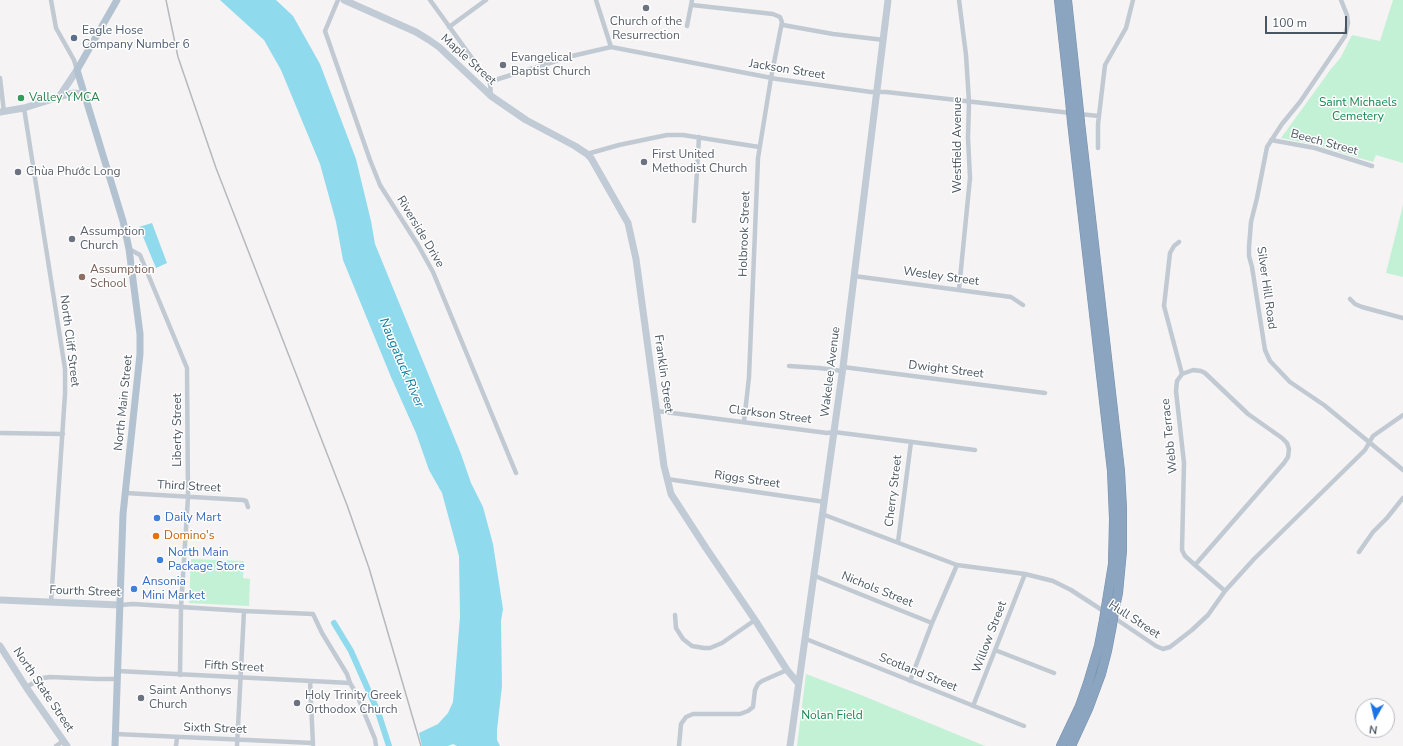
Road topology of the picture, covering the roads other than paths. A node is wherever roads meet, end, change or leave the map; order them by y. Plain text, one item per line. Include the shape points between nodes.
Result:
1 (51, 0) edge
2 (117, 0) edge
3 (338, 0) edge
4 (344, 0) edge
5 (430, 0) edge
6 (486, 0) edge
7 (596, 0) edge
8 (888, 0) edge
9 (959, 0) edge
10 (1059, 0) edge
11 (1067, 0) edge
12 (1133, 0) edge
13 (1341, 0) edge
14 (692, 2) edge
15 (783, 25) junction
16 (687, 26) dead end
17 (449, 27) junction
18 (884, 40) junction
19 (611, 47) junction
20 (77, 70) junction
21 (0, 78) edge
22 (771, 78) junction
23 (490, 83) junction
24 (878, 92) junction
25 (85, 94) junction
26 (491, 96) junction
27 (59, 97) junction
28 (1074, 101) junction
29 (969, 102) junction
30 (24, 108) junction
31 (2, 112) edge
32 (1099, 116) junction
33 (699, 137) junction
34 (1271, 140) junction
35 (759, 147) junction
36 (1098, 148) dead end
37 (587, 154) junction
38 (1372, 166) dead end
39 (694, 221) dead end
40 (1179, 242) dead end
41 (129, 250) junction
42 (854, 276) junction
43 (959, 289) junction
44 (1350, 299) dead end
45 (1023, 305) dead end
46 (1403, 318) edge
47 (789, 366) dead end
48 (843, 369) junction
49 (1182, 374) junction
50 (1045, 393) dead end
51 (657, 411) junction
52 (1403, 415) edge
53 (744, 422) junction
54 (0, 432) edge
55 (834, 432) junction
56 (63, 434) junction
57 (911, 442) junction
58 (1369, 442) junction
59 (975, 450) dead end
60 (1403, 470) edge
61 (516, 473) dead end
62 (667, 478) junction
63 (126, 493) junction
64 (188, 497) junction
65 (1403, 498) edge
66 (825, 502) junction
67 (248, 507) dead end
68 (822, 514) junction
69 (898, 542) junction
70 (1360, 552) dead end
71 (957, 565) junction
72 (1195, 565) junction
73 (1025, 574) junction
74 (815, 576) junction
75 (1225, 591) junction
76 (0, 600) edge
77 (51, 602) junction
78 (120, 604) junction
79 (181, 607) junction
80 (244, 611) junction
81 (675, 615) dead end
82 (755, 620) junction
83 (932, 623) junction
84 (1108, 623) junction
85 (806, 639) junction
86 (0, 646) edge
87 (995, 650) junction
88 (787, 670) junction
89 (118, 671) junction
90 (1054, 673) dead end
91 (180, 675) junction
92 (241, 677) junction
93 (118, 679) junction
94 (910, 680) junction
95 (310, 681) junction
96 (350, 683) junction
97 (798, 683) junction
98 (26, 687) junction
99 (973, 706) junction
100 (1024, 726) dead end
101 (116, 734) junction
102 (176, 738) junction
103 (238, 740) junction
104 (65, 743) edge
105 (313, 745) edge
106 (56, 746) edge
107 (115, 746) edge
108 (176, 746) edge
109 (237, 746) edge
110 (376, 746) edge
111 (678, 746) edge
112 (790, 746) edge
113 (1061, 746) edge
114 (1071, 746) edge

1 - 20 street via 56,28
2 - 20 main road
3 - 61 street, Riverside Drive via 325,31 370,160 380,185 433,272
4 - 26 main road, Maple Street via 429,40
5 - 17 street
6 - 17 street
7 - 19 street
8 - 18 main road, Wakelee Avenue
9 - 29 street, Westfield Avenue
10 - 28 highway
11 - 28 highway
12 - 32 street via 1126,28 1105,65
13 - 34 street, Silver Hill Road via 1348,23 1345,36
14 - 15 street via 773,14 780,17
14 - 16 street
15 - 18 street
15 - 22 street, Holbrook Street
17 - 23 street
18 - 24 main road, Wakelee Avenue
19 - 22 street, Jackson Street
19 - 23 street, Jackson Street via 572,56
20 - 25 main road, North Main Street
20 - 27 main road
21 - 31 street
22 - 24 street, Jackson Street
22 - 35 street, Holbrook Street
23 - 26 street
24 - 29 street, Jackson Street
24 - 42 main road, Wakelee Avenue
25 - 27 main road via 73,93
25 - 41 main road, North Main Street via 124,221
26 - 37 main road, Franklin Street via 526,120
27 - 30 main road
28 - 84 highway, bridge via 1120,471 1122,551 1118,593 1110,610
29 - 32 street, Jackson Street
29 - 43 street, Westfield Avenue via 970,190
30 - 31 main road
30 - 56 street, North Cliff Street via 65,369
32 - 36 street
33 - 35 street
33 - 37 street via 655,136
33 - 39 street
34 - 38 street, Beech Street via 1316,148
34 - 58 street, Silver Hill Road via 1265,153 1249,247 1265,350 1270,361 1290,382 1324,405
35 - 53 street, Holbrook Street via 749,377
37 - 51 main road, Franklin Street via 628,223 636,259
40 - 49 street via 1170,252 1164,306
41 - 63 main road, North Main Street via 140,334 140,354
41 - 64 street, Liberty Street via 140,255 187,368
42 - 43 street, Wesley Street
42 - 48 main road, Wakelee Avenue
43 - 45 street, Wesley Street via 1011,297
44 - 46 street via 1362,307
47 - 48 street, Dwight Street
48 - 50 street, Dwight Street
48 - 55 main road, Wakelee Avenue
49 - 72 street, Webb Terrace via 1177,381 1176,391 1184,463 1182,547 1185,556
49 - 72 street via 1194,370 1205,373 1248,414 1282,438 1289,449 1284,463
51 - 53 street, Clarkson Street
51 - 62 main road, Franklin Street
52 - 58 street, Hull Street via 1373,436
53 - 55 street, Clarkson Street
54 - 56 street
55 - 57 street, Clarkson Street
55 - 66 main road, Wakelee Avenue
56 - 77 street, North Cliff Street
57 - 59 street, Clarkson Street
57 - 69 street, Cherry Street
58 - 60 street, Silver Hill Road
58 - 75 street, Hull Street via 1365,450
62 - 66 street, Riggs Street
62 - 82 main road, Franklin Street via 678,506
63 - 64 street, Third Street
63 - 78 main road, North Main Street
64 - 67 street, Third Street via 243,500
64 - 79 street, Liberty Street
65 - 70 street via 1373,532
66 - 68 main road, Wakelee Avenue
68 - 69 street, Hull Street
68 - 74 main road, Wakelee Avenue
69 - 71 street, Hull Street
71 - 73 street, Hull Street
71 - 83 street
72 - 75 street, Webb Terrace
73 - 75 street, Hull Street via 1060,584 1163,649 1170,648 1192,630 1208,615
73 - 87 street, Willow Street
74 - 83 street, Nichols Street
74 - 85 main road, Wakelee Avenue
76 - 77 main road, Fourth Street
77 - 78 main road, Fourth Street
78 - 79 street, Fourth Street
78 - 89 main road, North Main Street
79 - 80 street, Fourth Street
79 - 91 street, Liberty Street
80 - 92 street
80 - 96 street, Fourth Street via 313,614
81 - 82 street via 676,628 683,639 692,646 704,648 722,643
82 - 88 main road, Franklin Street
83 - 94 street
84 - 113 highway via 1080,706
84 - 114 highway via 1110,640 1101,674
85 - 94 street, Scotland Street
85 - 97 main road, Wakelee Avenue
86 - 98 main road, North State Street
87 - 90 street
87 - 99 street, Willow Street
88 - 97 main road, Franklin Street
88 - 111 street via 758,684 753,706 748,711 740,714 693,714 686,717 681,724
89 - 91 street, Fifth Street
89 - 93 main road, North Main Street
91 - 92 street, Fifth Street
92 - 95 street, Fifth Street
92 - 103 street
93 - 98 street via 50,676
93 - 101 main road, North Main Street
94 - 99 street, Scotland Street
95 - 96 street, Fifth Street
95 - 105 street
96 - 110 street
97 - 112 main road, Wakelee Avenue
98 - 104 main road, North State Street
99 - 100 street, Scotland Street
101 - 102 street, Sixth Street
101 - 107 main road, North Main Street
102 - 103 street, Sixth Street
102 - 108 street
103 - 105 street, Sixth Street
103 - 109 street
104 - 106 street

